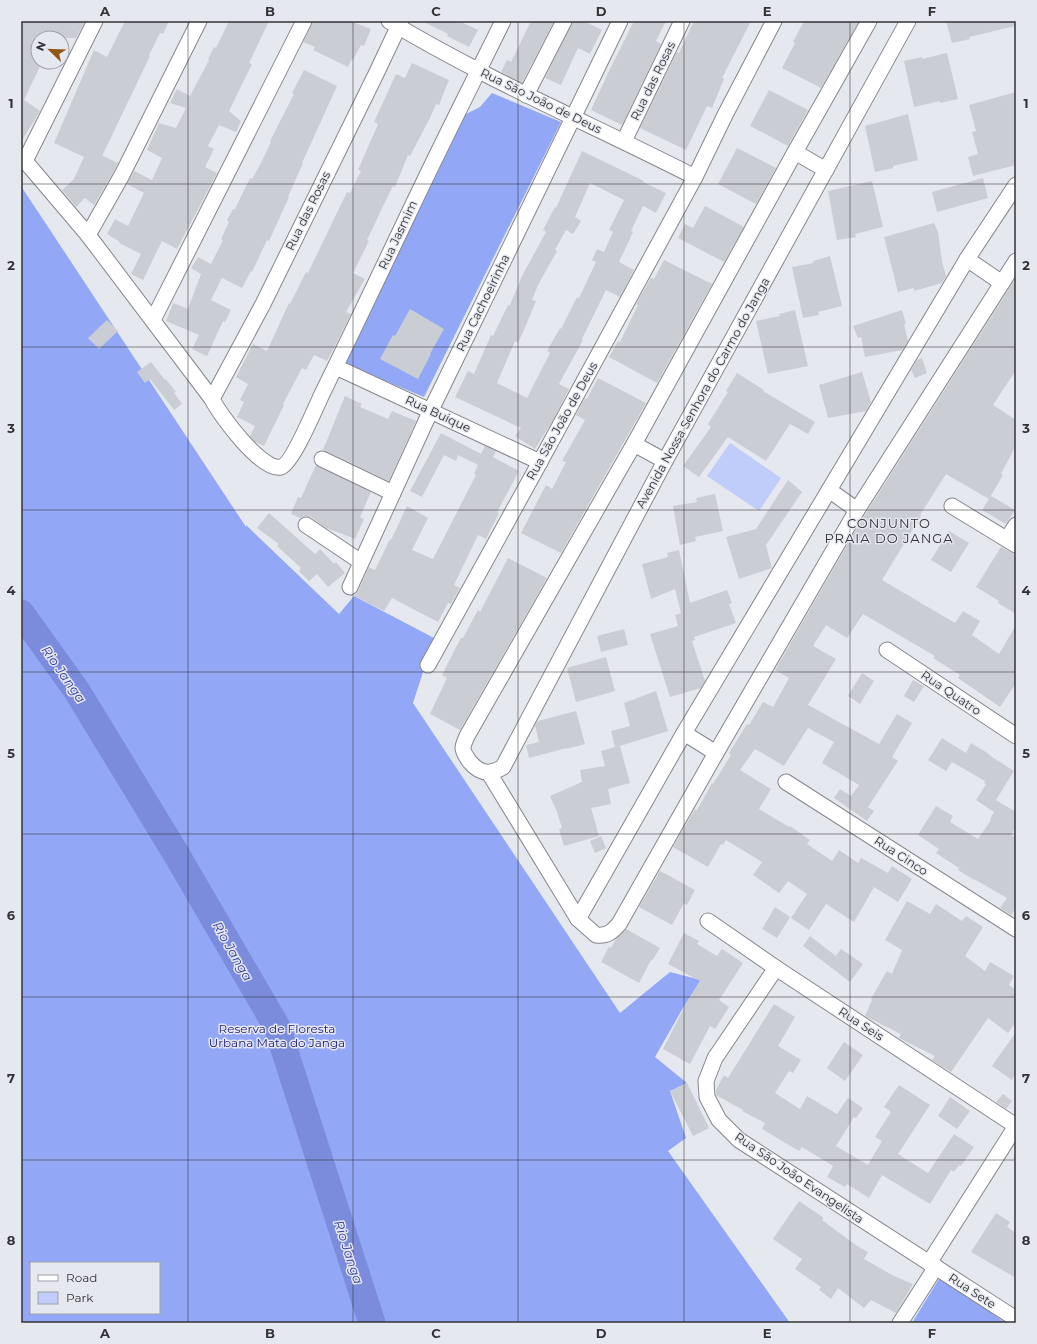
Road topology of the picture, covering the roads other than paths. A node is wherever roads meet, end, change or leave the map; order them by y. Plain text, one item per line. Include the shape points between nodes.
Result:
1 (95, 21) edge
2 (199, 21) edge
3 (304, 21) edge
4 (503, 21) edge
5 (564, 21) edge
6 (620, 21) edge
7 (682, 21) edge
8 (774, 21) edge
9 (870, 21) edge
10 (908, 21) edge
11 (396, 23) edge
12 (478, 72) junction
13 (526, 95) junction
14 (572, 117) junction
15 (624, 141) junction
16 (795, 152) junction
17 (826, 170) junction
18 (695, 177) junction
19 (1016, 185) edge
20 (88, 235) junction
21 (967, 260) junction
22 (1016, 261) edge
23 (1002, 283) junction
24 (153, 320) junction
25 (336, 366) junction
26 (212, 399) junction
27 (431, 410) junction
28 (634, 444) junction
29 (322, 459) dead end
30 (665, 461) junction
31 (540, 462) junction
32 (829, 490) junction
33 (393, 493) junction
34 (952, 506) dead end
35 (857, 510) junction
36 (306, 525) dead end
37 (1016, 525) edge
38 (1011, 542) edge
39 (361, 562) junction
40 (350, 588) dead end
41 (886, 650) dead end
42 (428, 665) dead end
43 (684, 733) junction
44 (1016, 736) edge
45 (716, 752) junction
46 (496, 770) junction
47 (786, 782) dead end
48 (578, 918) junction
49 (708, 921) dead end
50 (1016, 930) edge
51 (776, 968) junction
52 (1016, 1126) edge
53 (932, 1265) junction
54 (1016, 1319) edge
55 (900, 1323) edge

1 - 20 street via 25,161
2 - 20 street via 122,176
3 - 24 street
4 - 12 street, Rua Jasmim
5 - 13 street
6 - 14 street, Rua Cachoeirinha
7 - 15 street, Rua das Rosas
8 - 18 street, Rua São João de Deus
9 - 16 street
10 - 17 street, Avenida Nossa Senhora do Carmo do Janga
11 - 12 street, Rua São João de Deus
11 - 26 street, Rua das Rosas via 376,74 263,304
12 - 13 street, Rua São João de Deus
12 - 25 street, Rua Jasmim
13 - 14 street, Rua São João de Deus
14 - 15 street, Rua São João de Deus
14 - 27 street, Rua Cachoeirinha
15 - 18 street, Rua São João de Deus
16 - 17 street
16 - 28 street
17 - 30 street, Avenida Nossa Senhora do Carmo do Janga
18 - 31 street, Rua São João de Deus
19 - 21 street
20 - 24 street
21 - 23 street
21 - 32 street
22 - 23 street
23 - 35 street
24 - 26 street
25 - 26 street, Rua Jasmim via 295,449 287,463 281,467 274,467 266,462 245,444 226,422
25 - 27 street, Rua Buique
27 - 31 street, Rua Buique
27 - 33 street, Rua Cachoeirinha
28 - 30 street
28 - 46 street via 467,736 463,748 474,767 481,771
29 - 33 street
30 - 46 street, Avenida Nossa Senhora do Carmo do Janga
31 - 42 street, Rua São João de Deus
32 - 35 street
32 - 43 street
33 - 39 street, Rua Cachoeirinha
34 - 38 street
35 - 45 street
36 - 39 street
37 - 38 street
39 - 40 street, Rua Cachoeirinha
41 - 44 street, Rua Quatro
43 - 45 street
43 - 48 street
45 - 48 street via 611,934 596,935
46 - 48 street
47 - 50 street, Rua Cinco
49 - 51 street, Rua Seis
51 - 52 street, Rua Seis
51 - 53 street, Rua São João Evangelista via 715,1058 706,1082 710,1103 719,1120 739,1140
52 - 53 street
53 - 54 street, Rua Sete
53 - 55 street

